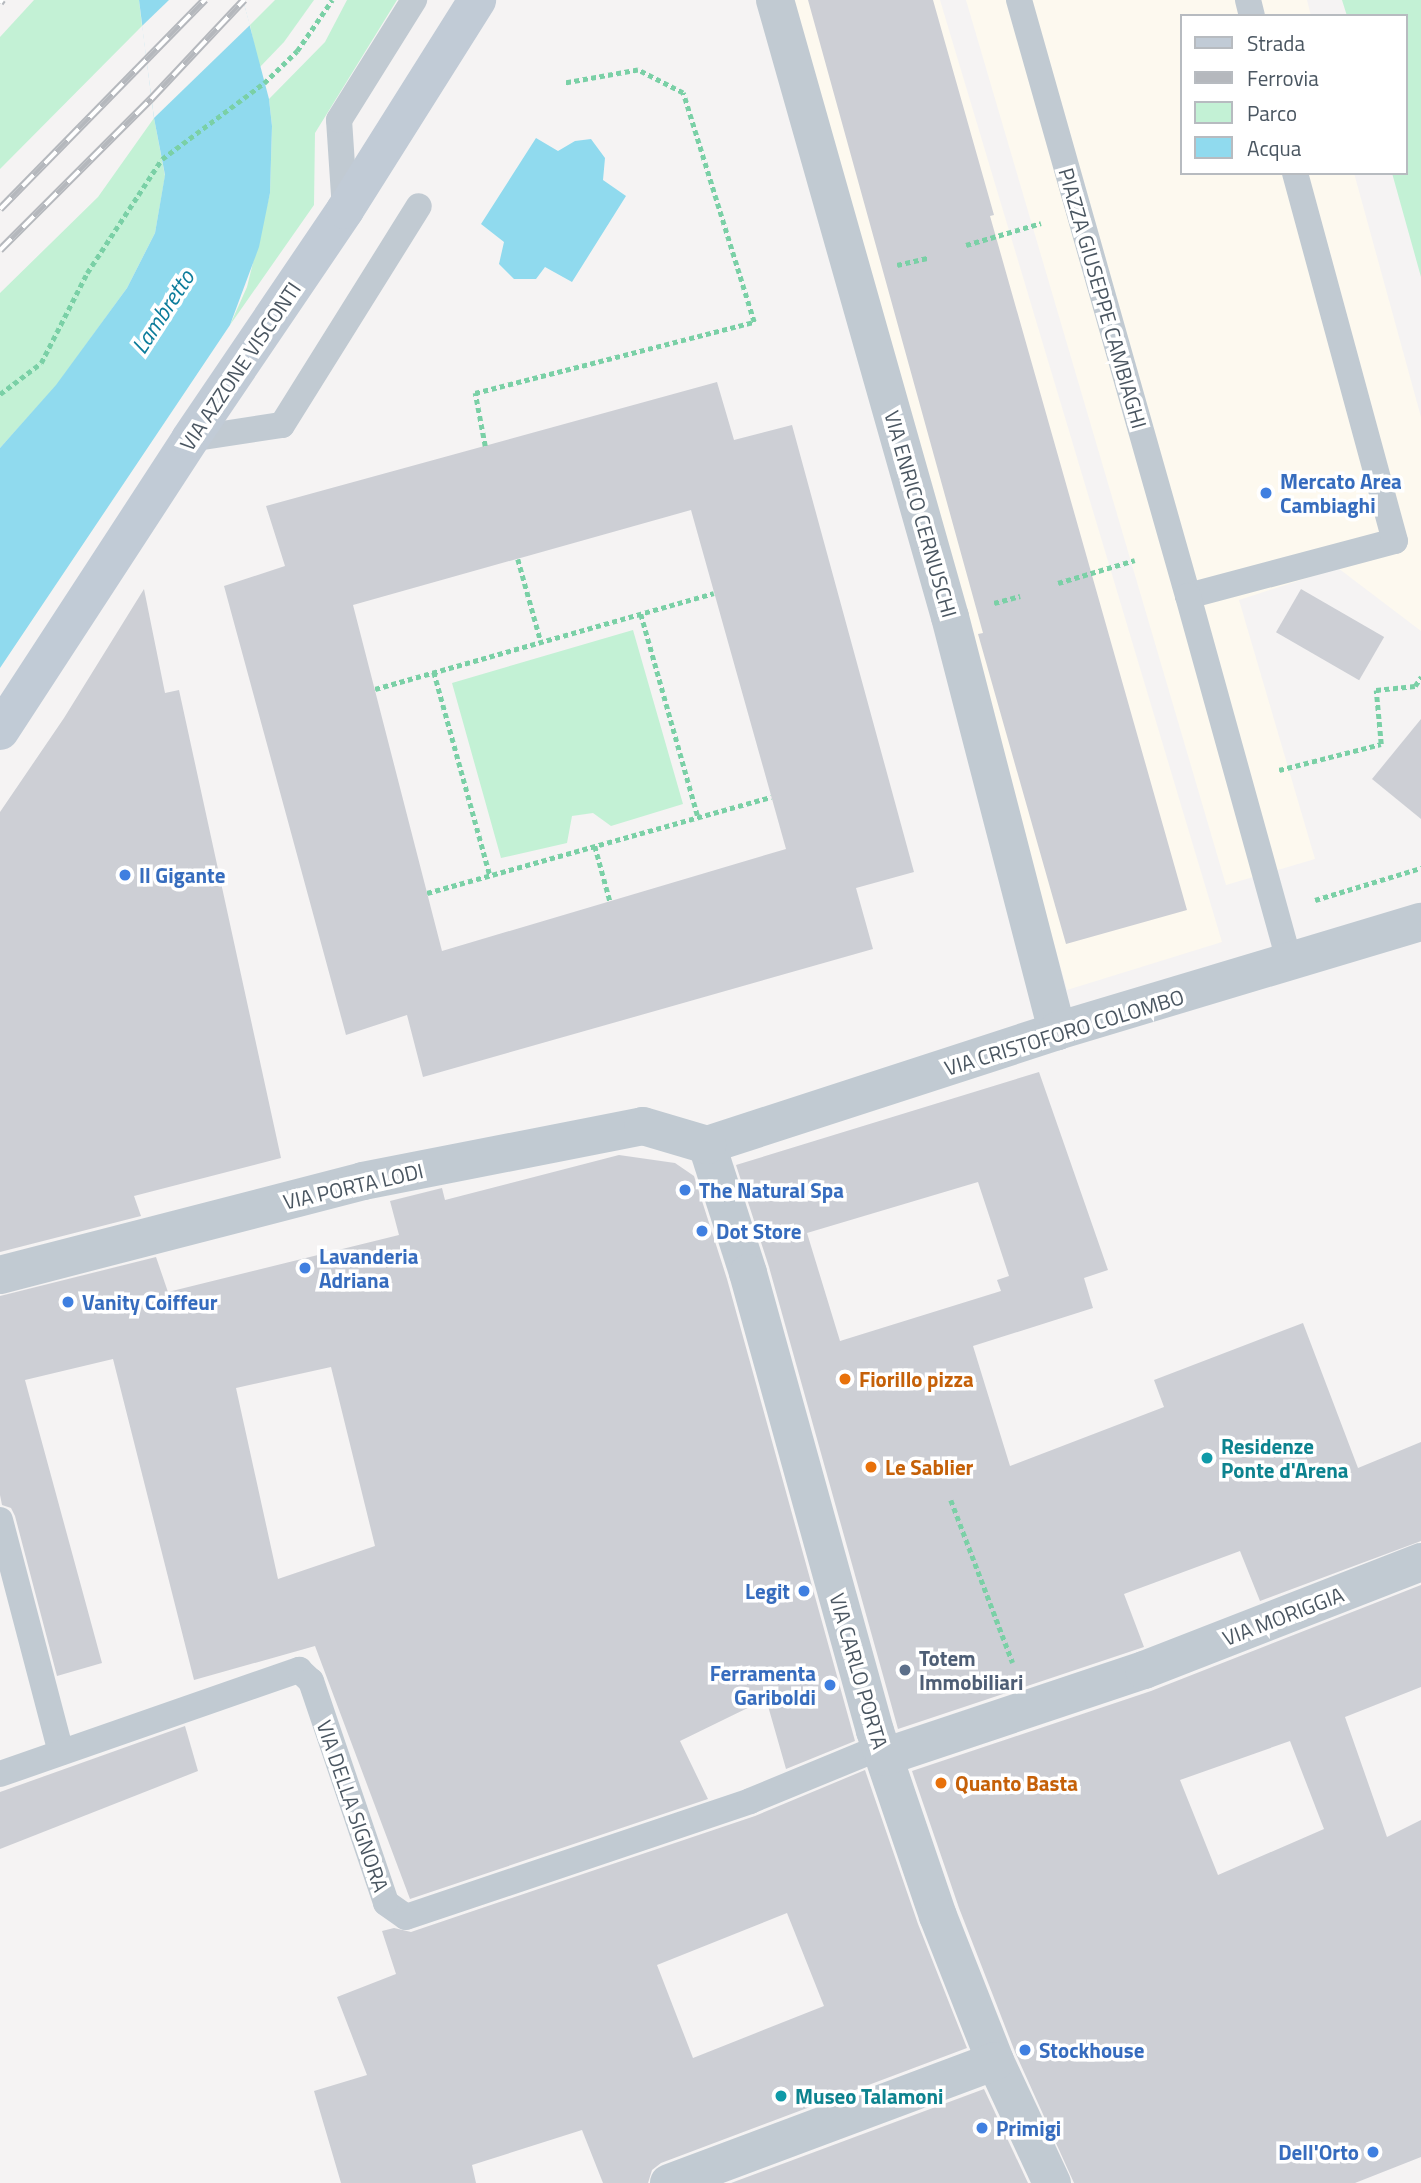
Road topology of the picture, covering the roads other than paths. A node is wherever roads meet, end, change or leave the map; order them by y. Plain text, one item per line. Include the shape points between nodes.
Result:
1 (414, 0) edge
2 (477, 0) edge
3 (775, 0) edge
4 (1019, 0) edge
5 (1296, 175) edge
6 (419, 206) dead end
7 (345, 210) junction
8 (190, 439) junction
9 (1188, 596) junction
10 (0, 731) edge
11 (1421, 922) edge
12 (1290, 963) junction
13 (1057, 1031) junction
14 (708, 1145) junction
15 (0, 1275) edge
16 (0, 1520) edge
17 (1421, 1562) edge
18 (61, 1752) junction
19 (882, 1752) junction
20 (0, 1774) edge
21 (995, 2062) junction
22 (669, 2183) edge
23 (1052, 2183) edge

1 - 7 lane via 339,120
2 - 7 main road, VIA AZZONE VISCONTI
3 - 13 street, VIA ENRICO CERNUSCHI via 950,617
4 - 9 lane, PIAZZA GIUSEPPE CAMBIAGHI
5 - 9 lane via 1395,541
6 - 8 lane via 282,425
7 - 8 main road, VIA AZZONE VISCONTI
8 - 10 main road, VIA AZZONE VISCONTI
9 - 12 lane, PIAZZA GIUSEPPE CAMBIAGHI
11 - 12 street, VIA CRISTOFORO COLOMBO
12 - 13 street, VIA CRISTOFORO COLOMBO
13 - 14 street, VIA CRISTOFORO COLOMBO
14 - 15 street, VIA PORTA LODI via 643,1126 363,1181
14 - 19 street, VIA CARLO PORTA
16 - 18 lane
17 - 19 street, VIA MORIGGIA via 1144,1670
18 - 19 lane, VIA DELLA SIGNORA via 299,1670 311,1681 386,1903 407,1917
18 - 20 lane, VIA DELLA SIGNORA
19 - 21 street, VIA CARLO PORTA via 938,1916
21 - 22 street
21 - 23 street, VIA CARLO PORTA

